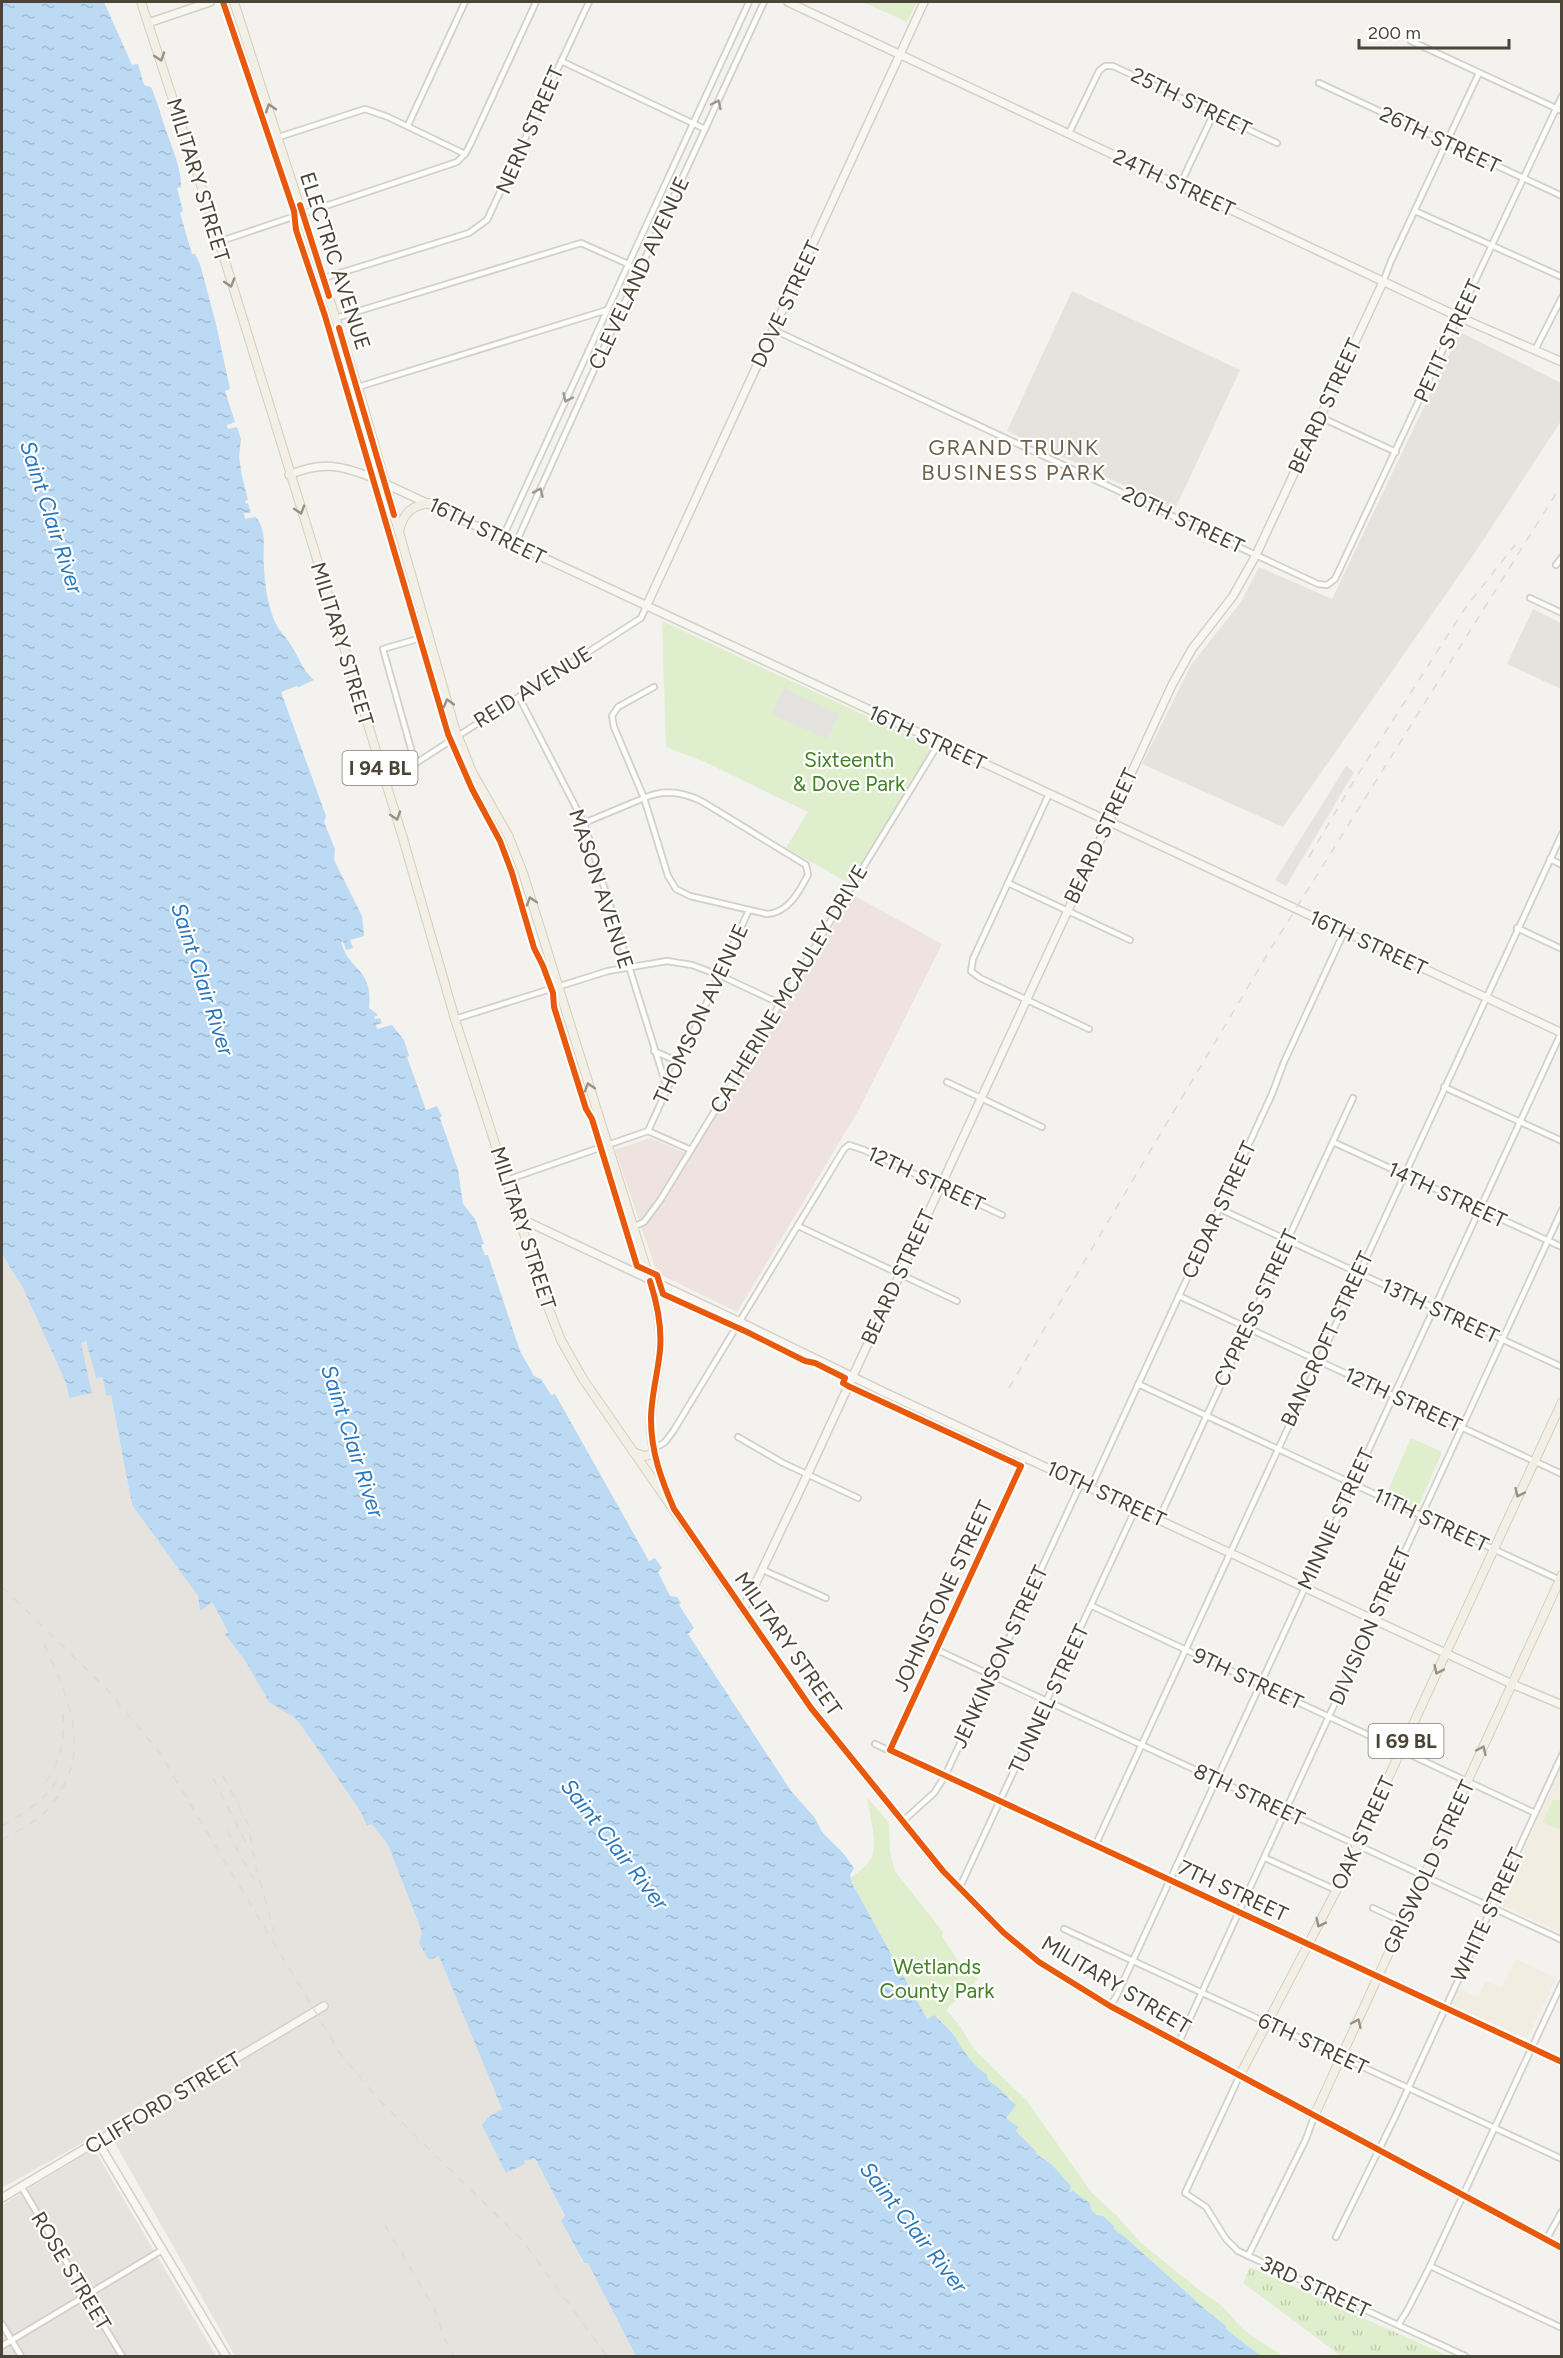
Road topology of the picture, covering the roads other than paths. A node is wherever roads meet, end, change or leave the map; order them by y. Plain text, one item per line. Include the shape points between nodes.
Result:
1 (141, 2) edge
2 (210, 2) edge
3 (234, 2) edge
4 (465, 2) edge
5 (536, 2) edge
6 (589, 2) edge
7 (750, 2) edge
8 (764, 2) edge
9 (788, 2) edge
10 (924, 2) edge
11 (148, 23) junction
12 (1411, 41) dead end
13 (901, 54) junction
14 (561, 61) junction
15 (1479, 73) junction
16 (1319, 83) dead end
17 (1562, 96) edge
18 (1555, 108) junction
19 (1562, 111) edge
20 (1214, 115) junction
21 (693, 123) junction
22 (408, 125) junction
23 (705, 129) junction
24 (1069, 132) junction
25 (279, 137) junction
26 (1277, 142) dead end
27 (1447, 143) junction
28 (465, 154) junction
29 (1523, 178) junction
30 (1180, 185) junction
31 (1562, 196) edge
32 (1414, 211) junction
33 (303, 213) junction
34 (218, 242) junction
35 (1491, 248) junction
36 (628, 264) junction
37 (638, 274) junction
38 (324, 278) junction
39 (1562, 278) edge
40 (1383, 282) junction
41 (1562, 297) edge
42 (607, 309) junction
43 (1459, 317) junction
44 (336, 318) junction
45 (774, 330) junction
46 (1535, 350) junction
47 (1562, 362) edge
48 (358, 387) junction
49 (1320, 417) junction
50 (1396, 452) junction
51 (289, 475) junction
52 (386, 484) junction
53 (430, 503) junction
54 (399, 532) junction
55 (502, 539) junction
56 (515, 545) junction
57 (1256, 555) junction
58 (1562, 557) edge
59 (1556, 565) dead end
60 (1330, 584) joint
61 (1530, 598) dead end
62 (646, 607) junction
63 (1562, 614) edge
64 (428, 636) junction
65 (654, 687) dead end
66 (519, 697) junction
67 (458, 736) junction
68 (939, 743) junction
69 (415, 763) junction
70 (385, 783) junction
71 (1049, 794) junction
72 (644, 798) junction
73 (1107, 822) junction
74 (584, 823) junction
75 (1562, 834) edge
76 (1550, 860) junction
77 (1562, 865) edge
78 (1008, 883) junction
79 (749, 910) junction
80 (1066, 911) junction
81 (1517, 928) junction
82 (1344, 932) junction
83 (1130, 940) dead end
84 (1562, 949) edge
85 (628, 968) junction
86 (719, 975) junction
87 (558, 987) junction
88 (1485, 998) junction
89 (1026, 999) junction
90 (781, 1004) junction
91 (455, 1019) junction
92 (1089, 1029) dead end
93 (1561, 1032) edge
94 (654, 1051) junction
95 (679, 1062) junction
96 (947, 1082) dead end
97 (1444, 1086) junction
98 (667, 1088) junction
99 (980, 1098) junction
100 (1353, 1098) dead end
101 (1520, 1122) junction
102 (1042, 1127) dead end
103 (648, 1131) junction
104 (1562, 1141) edge
105 (1333, 1142) junction
106 (608, 1146) junction
107 (691, 1150) junction
108 (1403, 1175) junction
109 (507, 1180) junction
110 (940, 1185) junction
111 (1220, 1209) junction
112 (1479, 1209) junction
113 (1562, 1210) edge
114 (1002, 1215) dead end
115 (520, 1221) junction
116 (798, 1226) junction
117 (631, 1228) junction
118 (1288, 1240) junction
119 (1547, 1241) junction
120 (1562, 1247) edge
121 (899, 1273) junction
122 (1358, 1273) junction
123 (649, 1280) junction
124 (1179, 1296) junction
125 (957, 1301) dead end
126 (1433, 1308) junction
127 (740, 1322) junction
128 (1247, 1328) junction
129 (1502, 1339) junction
130 (1318, 1360) junction
131 (1562, 1367) edge
132 (853, 1376) junction
133 (1138, 1384) junction
134 (1393, 1395) junction
135 (1562, 1402) edge
136 (1207, 1416) junction
137 (1461, 1427) junction
138 (738, 1437) dead end
139 (1277, 1448) junction
140 (654, 1451) junction
141 (632, 1452) junction
142 (1025, 1456) junction
143 (1534, 1461) junction
144 (1562, 1474) edge
145 (807, 1475) junction
146 (1082, 1483) junction
147 (1352, 1484) junction
148 (1091, 1487) junction
149 (858, 1498) dead end
150 (1136, 1508) junction
151 (674, 1509) junction
152 (1421, 1516) junction
153 (1159, 1519) junction
154 (1493, 1549) junction
155 (1230, 1551) junction
156 (764, 1570) junction
157 (1561, 1578) edge
158 (1305, 1586) junction
159 (826, 1598) dead end
160 (1092, 1606) junction
161 (743, 1610) junction
162 (1374, 1618) junction
163 (937, 1650) junction
164 (1185, 1650) junction
165 (1446, 1652) junction
166 (992, 1676) junction
167 (1512, 1684) junction
168 (1260, 1685) junction
169 (1047, 1702) junction
170 (1562, 1705) edge
171 (1329, 1717) junction
172 (875, 1744) dead end
173 (1142, 1745) junction
174 (890, 1750) junction
175 (1401, 1750) junction
176 (1562, 1755) edge
177 (945, 1776) junction
178 (1216, 1780) junction
179 (1467, 1782) junction
180 (1001, 1802) junction
181 (1286, 1812) junction
182 (1535, 1813) junction
183 (903, 1821) junction
184 (1358, 1845) junction
185 (1095, 1846) junction
186 (1265, 1858) junction
187 (1424, 1877) junction
188 (1170, 1880) junction
189 (959, 1889) junction
190 (1336, 1891) junction
191 (1491, 1907) junction
192 (1373, 1908) dead end
193 (1239, 1913) junction
194 (1403, 1922) junction
195 (1064, 1929) dead end
196 (1562, 1940) edge
197 (1309, 1945) junction
198 (1133, 1961) junction
199 (1378, 1977) junction
200 (1562, 1983) edge
201 (1202, 1993) junction
202 (324, 2006) dead end
203 (1110, 2006) junction
204 (1445, 2008) junction
205 (1268, 2023) junction
206 (1179, 2042) junction
207 (1531, 2048) junction
208 (1341, 2057) junction
209 (1562, 2062) edge
210 (1240, 2075) junction
211 (1408, 2088) junction
212 (1315, 2114) junction
213 (1494, 2129) junction
214 (98, 2142) junction
215 (1379, 2149) junction
216 (1562, 2159) edge
217 (21, 2186) junction
218 (1185, 2193) joint
219 (1464, 2195) junction
220 (2, 2198) edge
221 (1562, 2211) edge
222 (1336, 2237) dead end
223 (1546, 2240) junction
224 (1562, 2248) edge
225 (162, 2250) junction
226 (1248, 2256) junction
227 (1430, 2266) junction
228 (86, 2295) junction
229 (2, 2324) edge
230 (1398, 2325) junction
231 (1562, 2328) edge
232 (11, 2341) junction
233 (2, 2346) edge
234 (21, 2356) edge
235 (122, 2356) edge
236 (226, 2356) edge
237 (1465, 2356) edge

1 - 11 main road, MILITARY STREET / I 94 BL
2 - 11 street
25 -> 3 main road, ELECTRIC AVENUE / I 94 BL
4 - 22 street
5 - 28 street
6 - 14 street, NERN STREET
7 - 21 street, CLEVELAND AVENUE
23 -> 8 street, CLEVELAND AVENUE
9 - 13 street, 24TH STREET
10 - 13 street, DOVE STREET
11 -> 34 main road, MILITARY STREET / I 94 BL
12 - 15 street
13 - 24 street, 24TH STREET
13 - 45 street, DOVE STREET
14 - 21 street
14 - 38 street, NERN STREET via 488,220 475,231
15 - 18 street
15 - 27 street, BEARD STREET
16 - 27 street, 26TH STREET
17 - 18 street, PETIT STREET
18 - 19 street
18 - 29 street, PETIT STREET
20 - 24 street, 25TH STREET via 1116,66 1105,66
20 - 26 street, 25TH STREET
20 - 30 street
21 - 23 street
21 - 36 street, CLEVELAND AVENUE
22 - 25 street via 365,109
22 - 28 street
23 - 37 street, CLEVELAND AVENUE
24 - 30 street, 24TH STREET
25 - 33 main road, ELECTRIC AVENUE / I 94 BL
27 - 29 street, 26TH STREET
27 - 32 street, BEARD STREET
28 - 33 street via 450,166
29 - 31 street, 26TH STREET
29 - 35 street, PETIT STREET
30 - 40 street, 24TH STREET
32 - 35 street
32 - 40 street, BEARD STREET
33 - 34 street
33 - 38 main road, ELECTRIC AVENUE / I 94 BL
34 -> 51 main road, MILITARY STREET / I 94 BL
35 - 39 street
35 - 43 street, PETIT STREET
36 - 37 street
36 - 42 street, CLEVELAND AVENUE
36 - 44 street via 581,243
56 -> 37 street, CLEVELAND AVENUE
38 - 44 main road, ELECTRIC AVENUE / I 94 BL
40 - 43 street, 24TH STREET
40 - 49 street, BEARD STREET
41 - 46 street
42 - 48 street
42 -> 55 street, CLEVELAND AVENUE
43 - 46 street, 24TH STREET
43 - 50 street, PETIT STREET
44 - 48 main road, ELECTRIC AVENUE / I 94 BL
45 - 57 street, 20TH STREET
45 - 62 street, DOVE STREET
46 - 47 street, 24TH STREET
48 - 52 main road, ELECTRIC AVENUE / I 94 BL
49 - 50 street
49 - 57 street, BEARD STREET
50 - 60 street, PETIT STREET
51 - 52 street, 16TH STREET via 338,465
51 -> 70 main road, MILITARY STREET / I 94 BL
52 - 53 street, 16TH STREET
52 - 54 main road, ELECTRIC AVENUE / I 94 BL
53 - 54 main road via 409,510
53 - 55 street, 16TH STREET
54 - 64 main road, ELECTRIC AVENUE / I 94 BL
55 - 56 street, 16TH STREET
56 - 62 street, 16TH STREET
57 - 60 street, 20TH STREET via 1323,586
57 - 73 street, BEARD STREET via 1233,596 1184,662
58 - 59 street
61 - 63 street
62 - 66 street, REID AVENUE via 641,618
62 - 68 street, 16TH STREET
67 -> 64 main road, ELECTRIC AVENUE / I 94 BL
64 - 69 street via 383,650
65 - 72 street via 618,707 612,716
66 - 67 street, REID AVENUE
66 - 74 street, MASON AVENUE
67 - 69 street, REID AVENUE
87 -> 67 main road, ELECTRIC AVENUE / I 94 BL via 514,849 472,772
68 - 71 street, 16TH STREET
68 - 90 street, CATHERINE MCAULEY DRIVE
69 - 70 street, REID AVENUE
70 -> 91 main road, MILITARY STREET / I 94 BL
71 - 73 street, 16TH STREET
71 - 78 street
72 - 74 street
72 - 79 street via 668,876 676,889
72 - 79 street, THOMSON AVENUE via 669,792 695,798 808,869 799,891 781,911 767,914
73 - 80 street, BEARD STREET
73 - 82 street, 16TH STREET
74 - 85 street, MASON AVENUE
75 - 76 street, BANCROFT STREET
76 - 77 street
76 - 81 street, BANCROFT STREET
78 - 80 street
78 - 89 street via 971,967 974,974
79 - 86 street, THOMSON AVENUE
80 - 83 street
80 - 89 street, BEARD STREET
81 - 84 street
81 - 88 street, BANCROFT STREET
82 - 88 street, 16TH STREET
82 - 111 street, CEDAR STREET
85 - 86 street via 668,961
85 - 87 street
85 - 94 street, MASON AVENUE
86 - 90 street
86 - 95 street, THOMSON AVENUE
87 - 91 street
106 -> 87 main road, ELECTRIC AVENUE / I 94 BL
88 - 93 street, 16TH STREET
88 - 97 street, BANCROFT STREET
89 - 92 street
89 - 99 street, BEARD STREET
90 - 107 street, CATHERINE MCAULEY DRIVE
91 - 109 main road, MILITARY STREET / I 94 BL
93 - 101 street, MINNIE STREET
94 - 95 street
94 - 98 street, MASON AVENUE
95 - 98 street, THOMSON AVENUE
96 - 99 street
97 - 101 street
97 - 108 street, BANCROFT STREET
98 - 103 street, THOMSON AVENUE
99 - 102 street
99 - 110 street, BEARD STREET
100 - 105 street, CYPRESS STREET
101 - 104 street
101 - 112 street, MINNIE STREET
103 - 106 street
103 - 107 street
105 - 108 street, 14TH STREET
105 - 118 street, CYPRESS STREET
106 - 109 street
106 - 117 main road, ELECTRIC AVENUE / I 94 BL
107 - 117 street, CATHERINE MCAULEY DRIVE via 644,1222
108 - 112 street, 14TH STREET
108 - 122 street, BANCROFT STREET
109 - 115 main road, MILITARY STREET / I 94 BL
110 - 114 street, 12TH STREET
110 - 116 street, 12TH STREET via 849,1146 839,1155
110 - 121 street, BEARD STREET
111 - 118 street, 13TH STREET
111 - 124 street, CEDAR STREET
112 - 119 street, 14TH STREET
112 - 126 street, MINNIE STREET
113 - 119 street, DIVISION STREET
115 - 123 street, 10TH STREET
115 - 141 main road, MILITARY STREET / I 94 BL via 561,1340
116 - 121 street
116 - 127 street
117 - 123 main road, ELECTRIC AVENUE / I 94 BL
118 - 122 street, 13TH STREET
118 - 128 street, CYPRESS STREET
119 - 120 street, 14TH STREET
119 - 129 street, DIVISION STREET
121 - 125 street
121 - 132 street, BEARD STREET
122 - 126 street, 13TH STREET
122 - 130 street, BANCROFT STREET
123 - 127 street, 10TH STREET
123 - 140 main road, ELECTRIC AVENUE / I 94 BL via 660,1334 651,1417
124 - 128 street, 12TH STREET
124 - 133 street, CEDAR STREET
126 - 129 street, 13TH STREET
126 - 134 street, MINNIE STREET
127 - 132 street, 10TH STREET
127 - 140 street via 669,1437
128 - 130 street, 12TH STREET
128 - 136 street, CYPRESS STREET
129 - 131 street, 13TH STREET
129 - 137 street, DIVISION STREET
130 - 134 street, 12TH STREET
130 - 139 street, BANCROFT STREET
132 - 142 street, 10TH STREET
132 - 145 street, BEARD STREET
133 - 136 street, 11TH STREET
133 - 148 street, CEDAR STREET
134 - 137 street, 12TH STREET
134 - 147 street, MINNIE STREET
135 - 143 main road, OAK STREET / I 69 BL
136 - 139 street, 11TH STREET
136 - 153 street, CYPRESS STREET
137 - 143 street, 12TH STREET
137 - 152 street, DIVISION STREET
138 - 145 street
139 - 147 street, 11TH STREET
139 - 155 street, BANCROFT STREET
140 - 141 main road via 644,1456
140 - 151 main road, ELECTRIC AVENUE / I 94 BL
141 - 151 main road, MILITARY STREET / I 94 BL
142 - 146 street, 10TH STREET
142 - 163 street, JOHNSTONE STREET
143 - 144 street, 12TH STREET
143 -> 154 main road, OAK STREET / I 69 BL
145 - 149 street
145 - 156 street, BEARD STREET
146 - 148 street, 10TH STREET
146 - 166 street, JENKINSON STREET
147 - 152 street, 11TH STREET
147 - 158 street, MINNIE STREET
148 - 150 street, 10TH STREET
150 - 153 street, 10TH STREET
150 - 160 street, TUNNEL STREET
151 - 161 main road, MILITARY STREET / I 94 BL
152 - 154 street, 11TH STREET
152 - 162 street, DIVISION STREET
153 - 155 street, 10TH STREET
154 - 157 street, 11TH STREET
154 - 165 main road, OAK STREET / I 69 BL
155 - 158 street, 10TH STREET
155 - 164 street, BANCROFT STREET
156 - 159 street
156 - 161 street, BEARD STREET
157 - 167 main road, GRISWOLD STREET
158 - 162 street, 10TH STREET
158 - 168 street, MINNIE STREET
160 - 164 street, 9TH STREET
160 - 169 street, TUNNEL STREET
161 - 183 main road, MILITARY STREET / I 94 BL via 820,1720
162 - 165 street, 10TH STREET
162 - 171 street, DIVISION STREET
163 - 166 street, 8TH STREET
163 - 174 street, JOHNSTONE STREET
164 - 168 street, 9TH STREET
164 - 173 street, BANCROFT STREET
165 - 167 street, 10TH STREET
165 -> 175 main road, OAK STREET / I 69 BL
166 - 169 street, 8TH STREET
166 - 177 street, JENKINSON STREET
167 - 170 street, 10TH STREET
179 -> 167 main road, GRISWOLD STREET
168 - 171 street, 9TH STREET
168 - 178 street, MINNIE STREET
169 - 173 street, 8TH STREET
169 - 180 street, TUNNEL STREET
171 - 175 street, 9TH STREET
171 - 181 street, DIVISION STREET
172 - 174 street, 7TH STREET
173 - 178 street, 8TH STREET
173 - 185 street, BANCROFT STREET
174 - 177 street, 7TH STREET
175 - 179 street, 9TH STREET
175 - 184 main road, OAK STREET / I 69 BL
176 - 182 street, WHITE STREET
177 - 180 street, 7TH STREET
177 - 183 street, JENKINSON STREET
178 - 181 street, 8TH STREET
178 - 188 street, MINNIE STREET
179 - 182 street, 9TH STREET
179 - 187 main road, GRISWOLD STREET
180 - 185 street, 7TH STREET
180 - 189 street, TUNNEL STREET
181 - 184 street, 8TH STREET
181 - 186 street, DIVISION STREET
182 - 191 street, WHITE STREET
183 - 189 main road, MILITARY STREET / I 94 BL
184 - 187 street, 8TH STREET
184 - 190 main road, OAK STREET / I 69 BL
185 - 188 street, 7TH STREET
186 - 190 street
186 - 193 street, DIVISION STREET
187 - 191 street, 8TH STREET
187 - 194 main road, GRISWOLD STREET
188 - 193 street, 7TH STREET
188 - 198 street, MINNIE STREET
189 - 203 main road, MILITARY STREET / I 94 BL via 1039,1962
190 -> 197 main road, OAK STREET / I 69 BL
191 - 196 street, 8TH STREET
191 - 204 street, WHITE STREET
192 - 194 street
193 - 197 street, 7TH STREET
193 - 201 street, DIVISION STREET
194 - 199 main road, GRISWOLD STREET
195 - 198 street, 6TH STREET
197 - 199 street, 7TH STREET
197 - 205 main road, OAK STREET / I 69 BL
198 - 201 street, 6TH STREET
198 - 203 street, MINNIE STREET
199 - 204 street, 7TH STREET
208 -> 199 main road, GRISWOLD STREET
200 - 207 street
201 - 205 street, 6TH STREET
201 - 206 street, DIVISION STREET
202 - 214 street, CLIFFORD STREET
203 - 206 main road, MILITARY STREET / I 94 BL
204 - 207 street, 7TH STREET
204 - 211 street, WHITE STREET
205 - 208 street, 6TH STREET
205 - 210 main road, OAK STREET / I 69 BL
206 - 210 main road, MILITARY STREET / I 94 BL
207 - 209 street, 7TH STREET
207 - 213 street
208 - 211 street, 6TH STREET
208 - 212 main road, GRISWOLD STREET
210 - 212 main road, MILITARY STREET
210 - 218 street, OAK STREET
211 - 213 street, 6TH STREET
211 - 215 street, WHITE STREET
212 - 215 main road, MILITARY STREET
212 - 226 street, GRISWOLD STREET
213 - 216 street, 6TH STREET
213 - 219 street
214 - 217 street, CLIFFORD STREET
214 - 225 street
215 - 219 main road, MILITARY STREET
215 - 222 street, WHITE STREET
217 - 220 street, CLIFFORD STREET
217 - 228 street, ROSE STREET
218 - 226 street, 3RD STREET via 1206,2207 1232,2246
219 - 223 main road, MILITARY STREET
219 - 227 street
221 - 223 street
223 - 224 main road, MILITARY STREET
225 - 228 street
225 - 236 street
226 - 230 street, 3RD STREET
227 - 230 street
227 - 231 street
228 - 232 street
228 - 235 street, ROSE STREET
229 - 232 street
230 - 237 street, 3RD STREET
232 - 233 street
232 - 234 street

